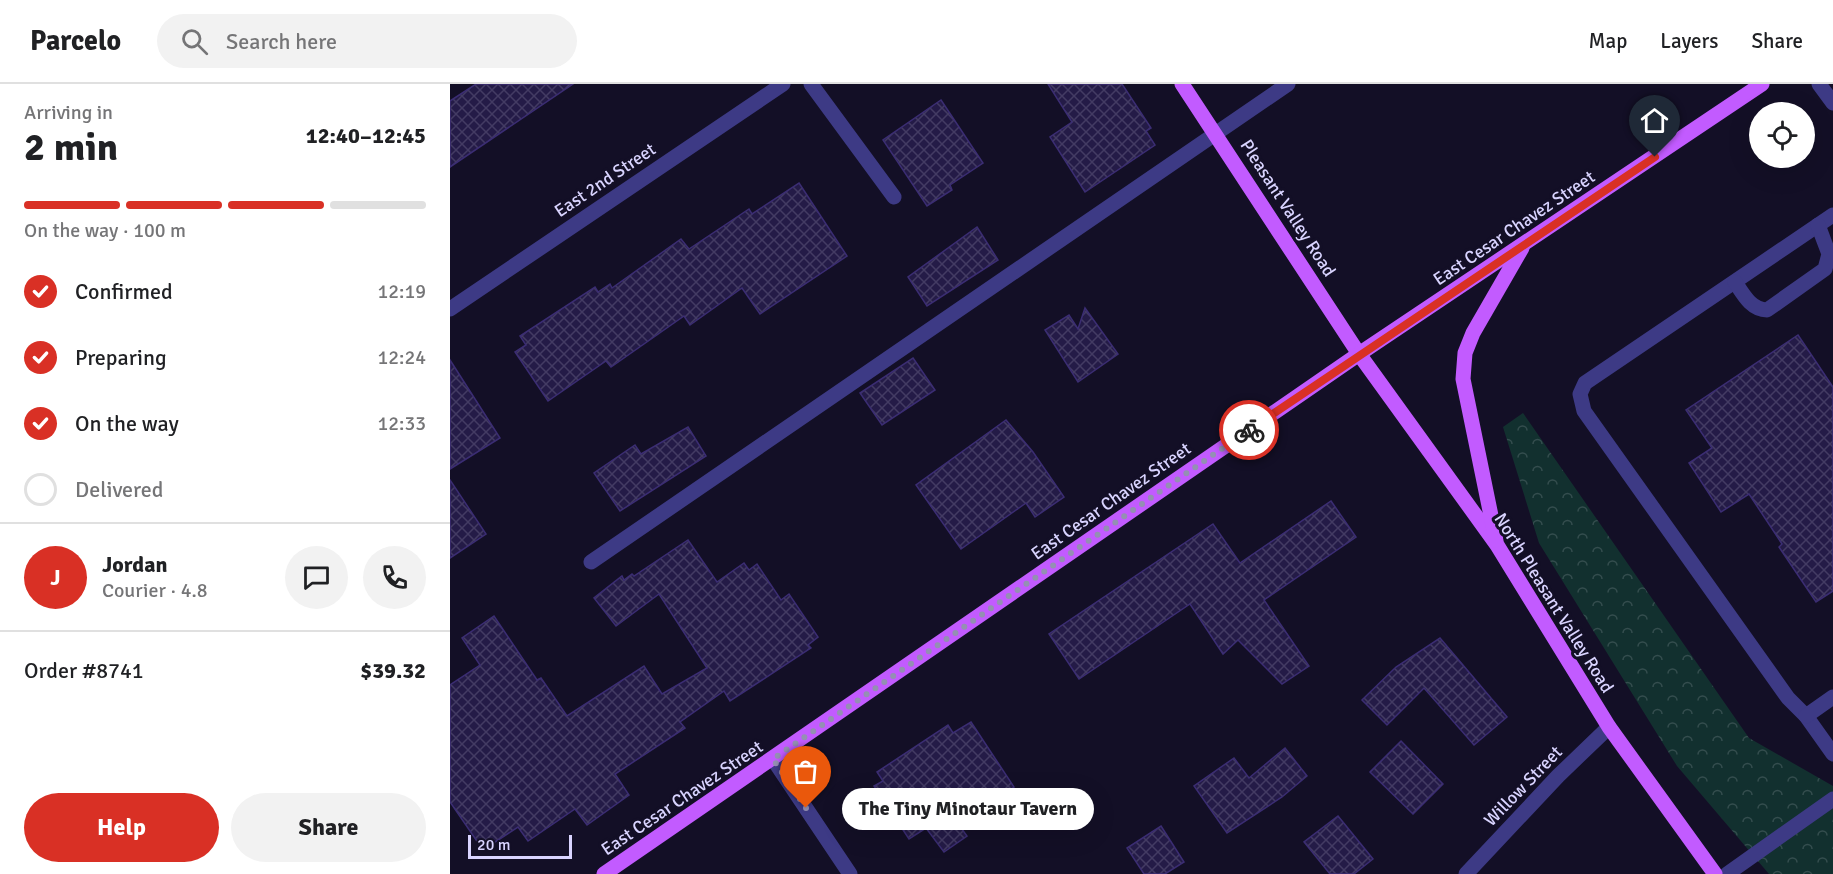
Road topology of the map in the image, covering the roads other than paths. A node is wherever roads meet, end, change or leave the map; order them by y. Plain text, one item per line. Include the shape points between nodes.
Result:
1 (783, 84) edge
2 (811, 84) edge
3 (1182, 84) edge
4 (1288, 84) edge
5 (1762, 84) edge
6 (1819, 84) edge
7 (1833, 103) edge
8 (1217, 134) junction
9 (894, 197) dead end
10 (1833, 215) edge
11 (1818, 225) junction
12 (1523, 246) junction
13 (1735, 282) junction
14 (450, 309) edge
15 (1359, 354) junction
16 (1497, 545) junction
17 (591, 562) dead end
18 (1833, 697) edge
19 (1806, 716) junction
20 (1609, 727) junction
21 (1833, 754) edge
22 (773, 759) junction
23 (1833, 800) edge
24 (604, 874) edge
25 (850, 874) edge
26 (1466, 874) edge
27 (1715, 874) edge
28 (1727, 874) edge

1 - 14 street, East 2nd Street
2 - 9 street
3 - 8 main road, Pleasant Valley Road
4 - 8 street
5 - 12 main road, East Cesar Chavez Street
6 - 7 street
8 - 15 main road, Pleasant Valley Road
8 - 17 street
10 - 11 street
11 - 13 street
11 - 13 street via 1829,254 1825,269 1767,310 1750,304
12 - 15 main road, East Cesar Chavez Street
12 - 16 main road via 1465,353 1463,379
13 - 19 street via 1585,383 1580,394 1584,411 1788,698
15 - 16 main road, North Pleasant Valley Road
15 - 22 main road, East Cesar Chavez Street
16 - 20 main road, North Pleasant Valley Road
18 - 19 street
19 - 21 street
20 - 26 street, Willow Street
20 - 27 main road, North Pleasant Valley Road
22 - 24 main road, East Cesar Chavez Street
22 - 25 street
23 - 28 street

